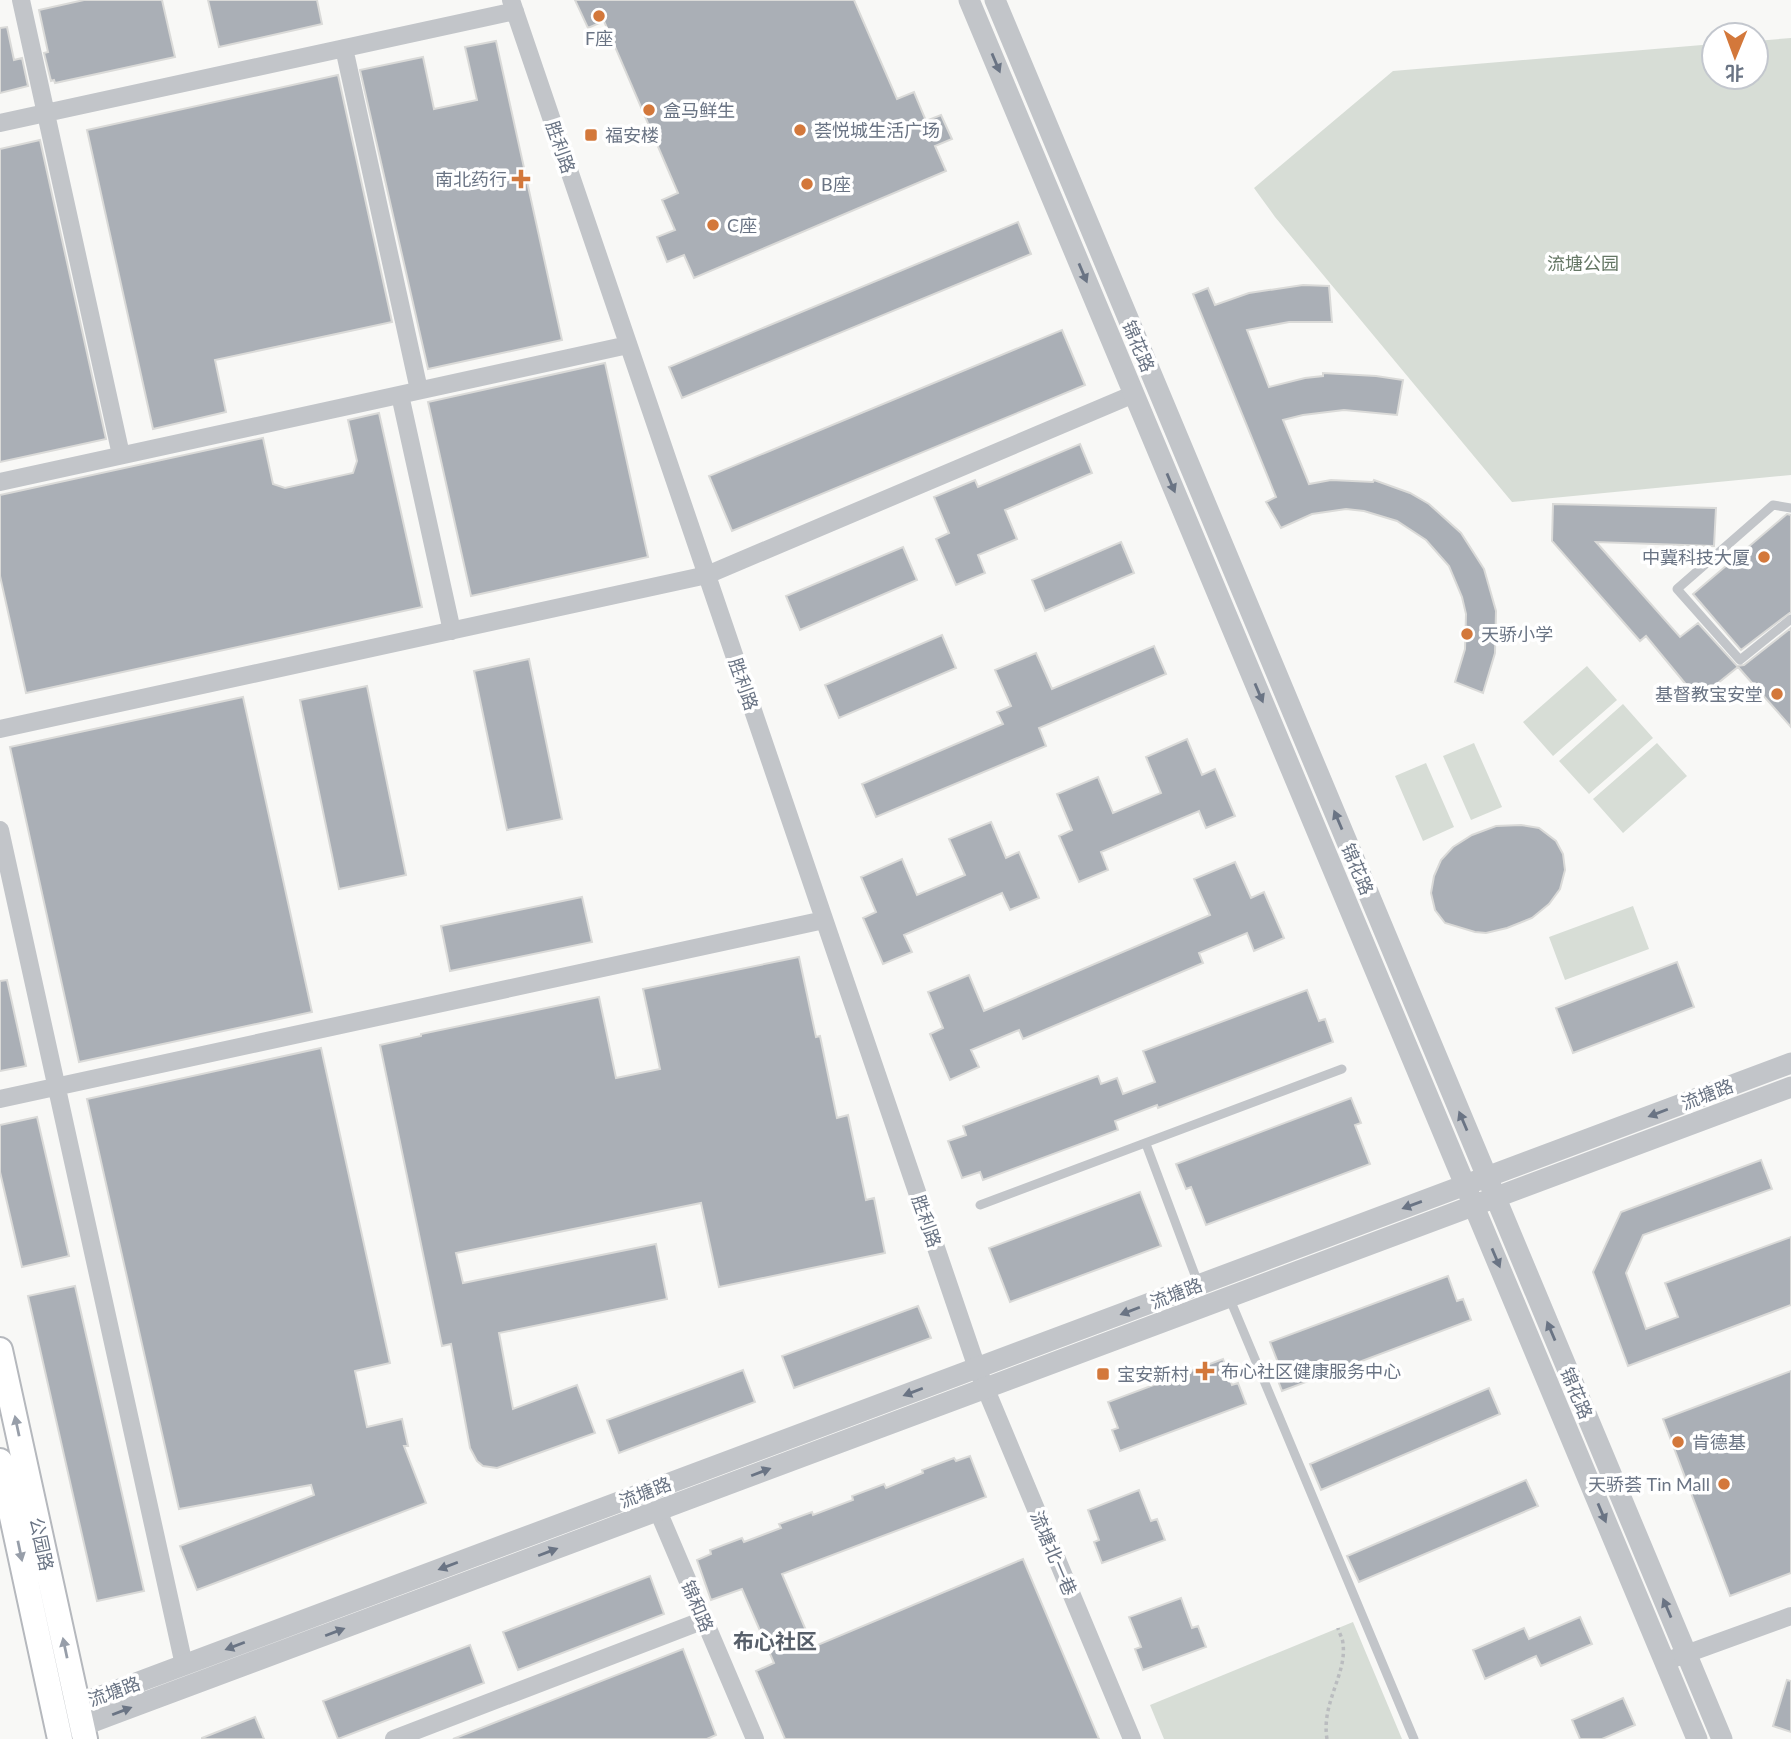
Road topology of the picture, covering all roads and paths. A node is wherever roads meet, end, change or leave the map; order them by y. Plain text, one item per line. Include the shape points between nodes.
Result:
1 (21, 0) edge
2 (969, 0) edge
3 (995, 0) edge
4 (513, 5) edge
5 (344, 48) junction
6 (46, 113) junction
7 (0, 123) edge
8 (628, 345) junction
9 (419, 390) junction
10 (400, 394) junction
11 (1134, 394) junction
12 (121, 455) junction
13 (0, 482) edge
14 (1791, 508) edge
15 (707, 575) junction
16 (1791, 619) edge
17 (452, 631) junction
18 (1, 724) edge
19 (0, 830) edge
20 (824, 920) junction
21 (1791, 1063) edge
22 (1342, 1069) dead end
23 (57, 1087) junction
24 (1791, 1087) edge
25 (0, 1099) edge
26 (1146, 1144) junction
27 (1487, 1177) junction
28 (1465, 1185) junction
29 (1495, 1197) junction
30 (980, 1205) dead end
31 (1474, 1206) junction
32 (1199, 1285) junction
33 (1229, 1297) junction
34 (0, 1350) edge
35 (977, 1368) junction
36 (986, 1388) junction
37 (0, 1461) edge
38 (5, 1504) edge
39 (657, 1511) junction
40 (1791, 1616) edge
41 (704, 1620) junction
42 (1338, 1628) dead end
43 (1686, 1654) junction
44 (1664, 1662) junction
45 (184, 1665) junction
46 (81, 1723) edge
47 (59, 1731) edge
48 (394, 1739) edge
49 (755, 1739) edge
50 (1132, 1739) edge
51 (1327, 1739) edge
52 (1414, 1739) edge
53 (1697, 1739) edge
54 (1722, 1739) edge

1 - 6 street
2 -> 11 street, 锦花路
27 -> 3 street, 锦花路
4 - 5 street
4 - 8 street, 胜利路
5 - 6 street
5 - 9 street
6 - 7 street
6 - 12 street
8 - 9 street
8 - 15 street, 胜利路
9 - 10 street
10 - 12 street
10 - 17 street
11 - 15 street
11 -> 28 street, 锦花路
12 - 13 street
14 - 16 lane via 1773,505 1677,589 1740,660
15 - 17 street
15 - 20 street, 胜利路
17 - 18 street
19 - 23 street
20 - 23 street
20 - 35 street, 胜利路
21 -> 27 street, 流塘路
22 - 26 lane
23 - 25 street
23 - 45 street
24 - 29 street, 流塘路
26 - 30 lane
26 - 32 lane
27 - 28 street, 流塘路
27 - 29 street, 锦花路
28 - 31 street, 锦花路
28 -> 32 street, 流塘路
29 - 31 street, 流塘路
43 -> 29 street, 锦花路
31 - 33 street, 流塘路
31 -> 44 street, 锦花路
32 -> 35 street, 流塘路
33 - 36 street, 流塘路
33 - 52 lane
46 -> 34 main road, 公园路
35 - 36 street, 流塘北一巷
35 -> 45 street, 流塘路
39 -> 36 street, 流塘路
36 - 50 street, 流塘北一巷
37 - 38 main road, 公园路
38 -> 47 main road, 公园路
39 - 41 street, 锦和路
46 -> 39 street, 流塘路
40 - 43 street
41 - 48 street
41 - 49 street, 锦和路
42 - 51 path via 1343,1645 1325,1723
43 - 44 street
43 - 54 street, 锦花路
44 - 53 street, 锦花路
45 - 46 street, 流塘路
46 - 47 street, 流塘路

